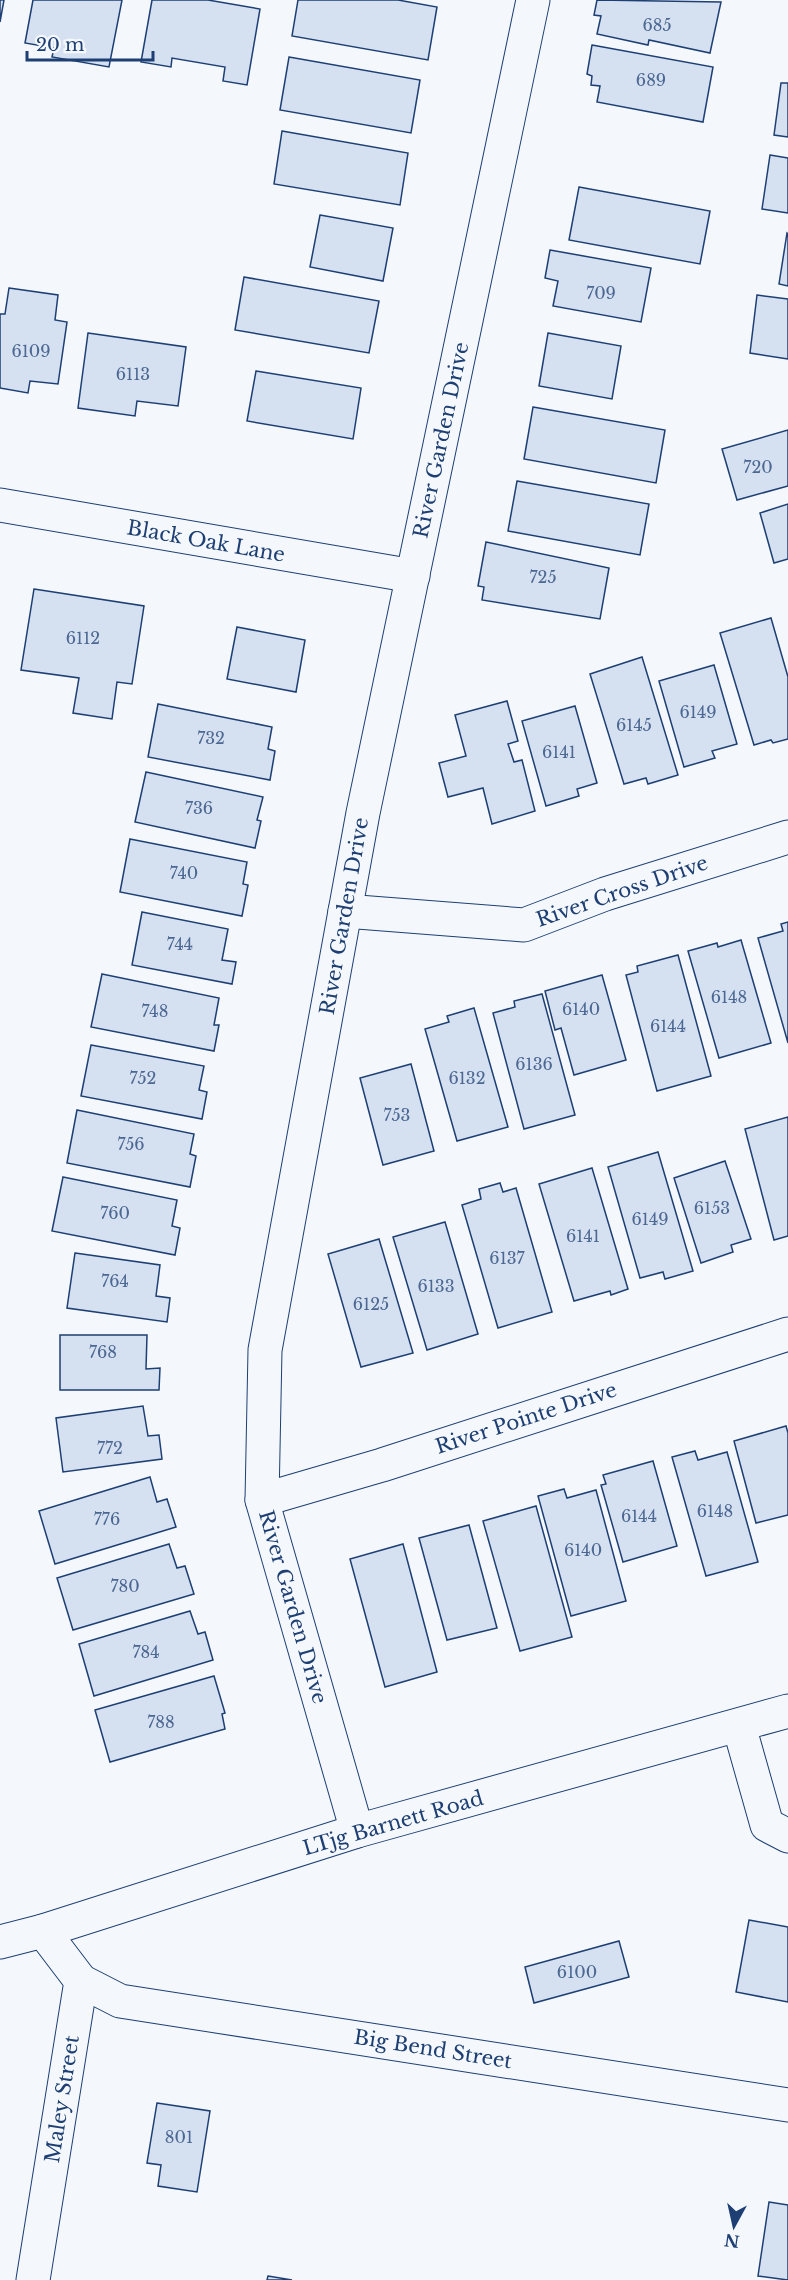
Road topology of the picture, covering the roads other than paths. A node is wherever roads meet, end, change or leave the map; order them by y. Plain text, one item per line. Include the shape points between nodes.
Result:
1 (533, 0) edge
2 (0, 505) edge
3 (412, 576) junction
4 (788, 837) edge
5 (345, 911) junction
6 (788, 1334) edge
7 (262, 1500) junction
8 (788, 1712) edge
9 (739, 1726) junction
10 (357, 1831) junction
11 (788, 1836) edge
12 (43, 1931) junction
13 (0, 1942) edge
14 (81, 1981) junction
15 (788, 2104) edge
16 (33, 2280) edge

1 - 3 street, River Garden Drive
2 - 3 street, Black Oak Lane
3 - 5 street, River Garden Drive
4 - 5 street, River Cross Drive via 604,894 524,924
5 - 7 street, River Garden Drive via 265,1350
6 - 7 street, River Pointe Drive
7 - 10 street, River Garden Drive
8 - 9 street, LTjg Barnett Road
9 - 10 street, LTjg Barnett Road
9 - 11 street via 767,1825
10 - 12 street, LTjg Barnett Road
12 - 13 street, LTjg Barnett Road
12 - 14 street
14 - 15 street, Big Bend Street via 120,2001
14 - 16 street, Maley Street

